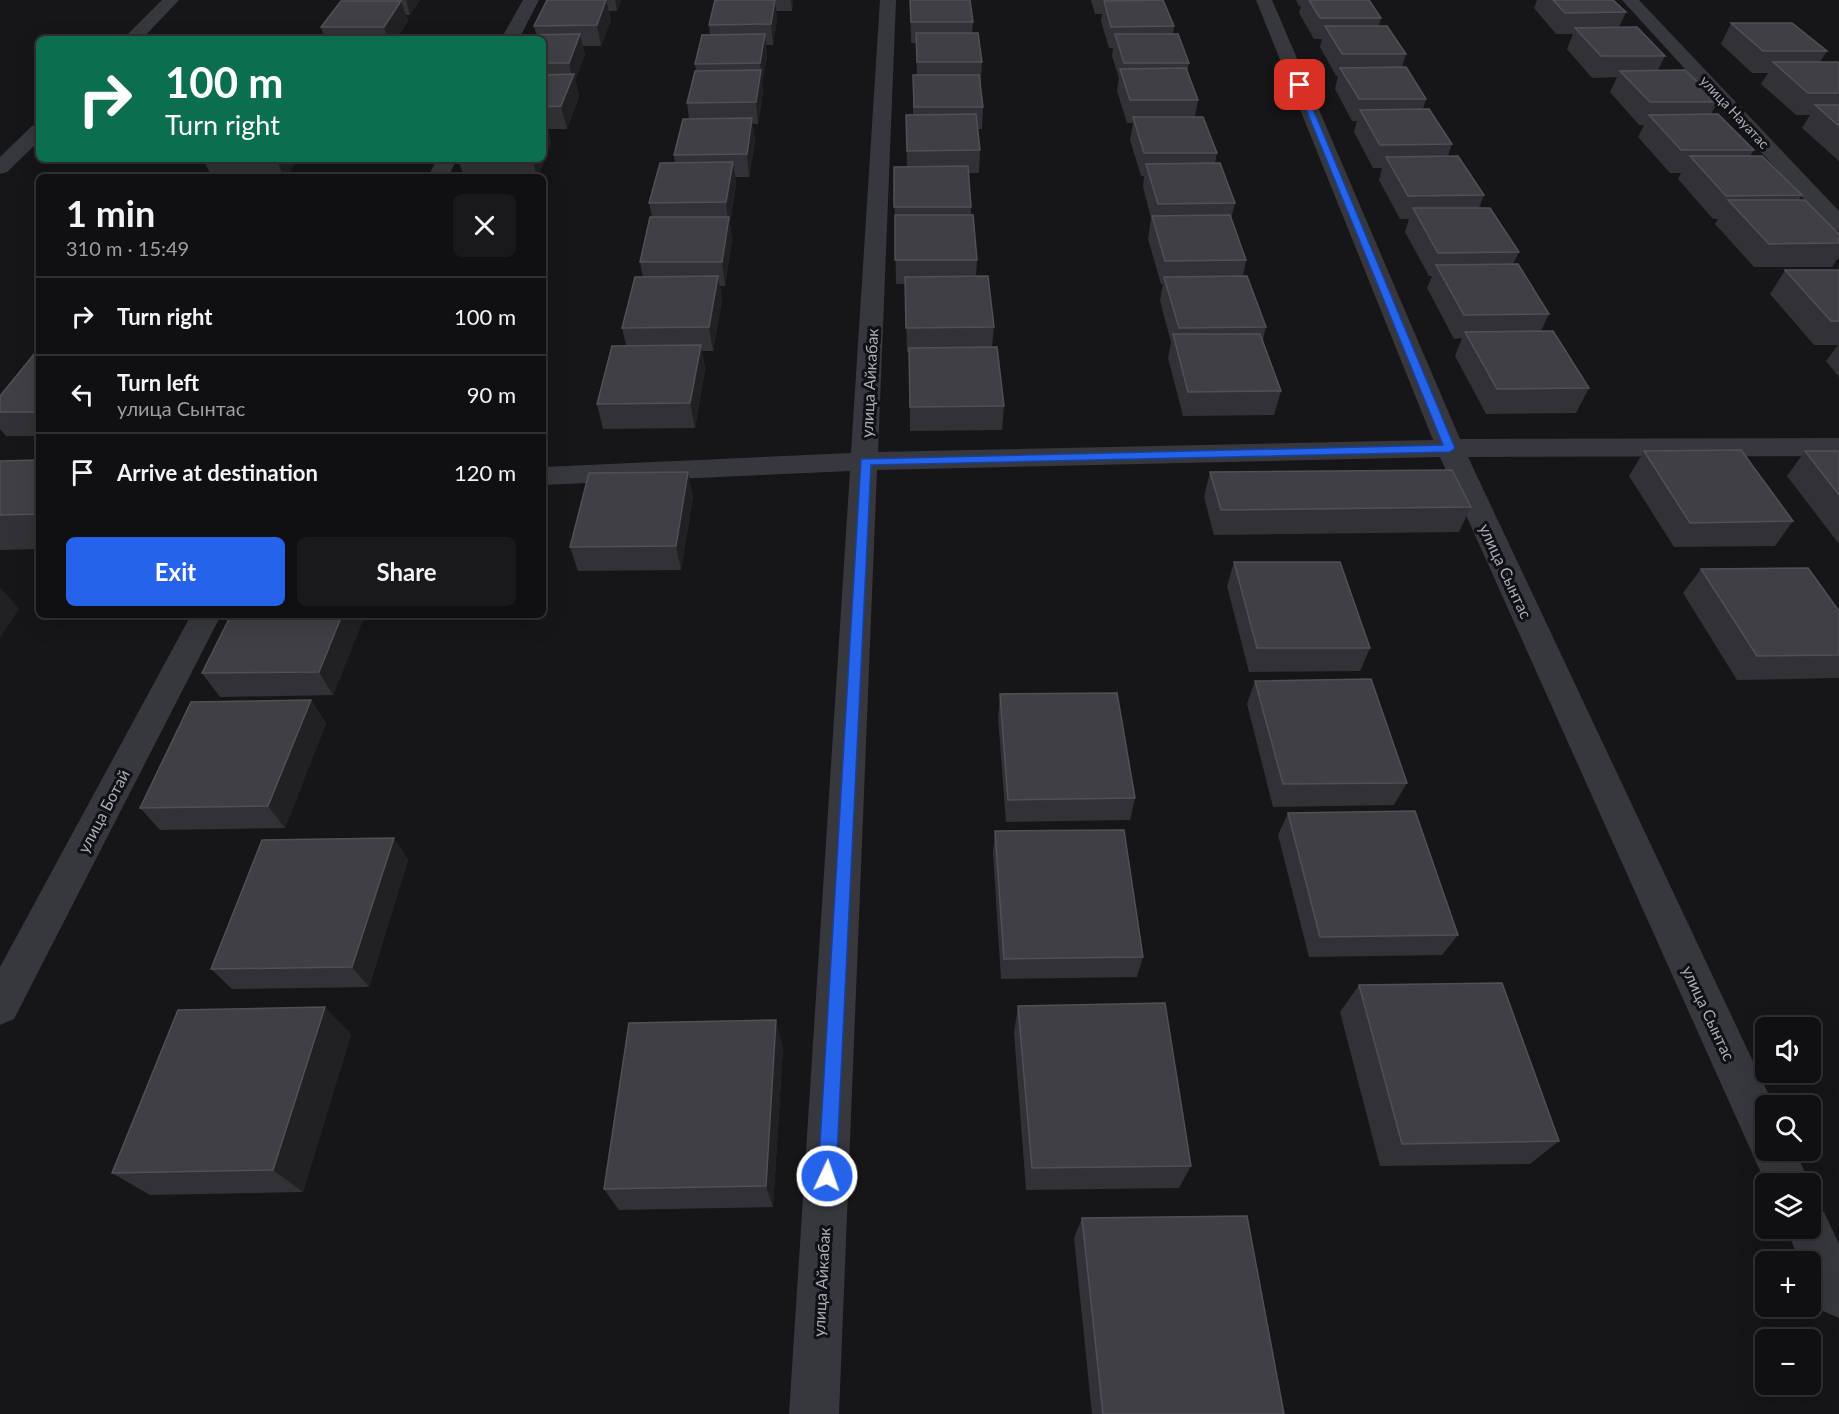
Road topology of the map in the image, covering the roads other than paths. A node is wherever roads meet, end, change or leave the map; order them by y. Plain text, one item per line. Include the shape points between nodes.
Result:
1 (171, 0) edge
2 (531, 0) edge
3 (888, 0) edge
4 (1264, 0) edge
5 (1630, 0) edge
6 (135, 36) edge
7 (512, 36) edge
8 (36, 133) edge
9 (0, 168) edge
10 (1839, 224) edge
11 (1839, 447) edge
12 (1450, 448) junction
13 (865, 461) junction
14 (546, 476) edge
15 (204, 618) edge
16 (0, 1006) edge
17 (1755, 1111) edge
18 (1813, 1239) edge
19 (1839, 1295) edge
20 (814, 1414) edge

1 - 6 street
2 - 7 street
3 - 13 street, улица Айкабак
4 - 12 street, улица Сынтас
5 - 10 street, улица Науатас
8 - 9 street
11 - 12 street
12 - 13 street
12 - 17 street, улица Сынтас
13 - 14 street
13 - 20 street, улица Айкабак
15 - 16 street, улица Ботай
18 - 19 street

